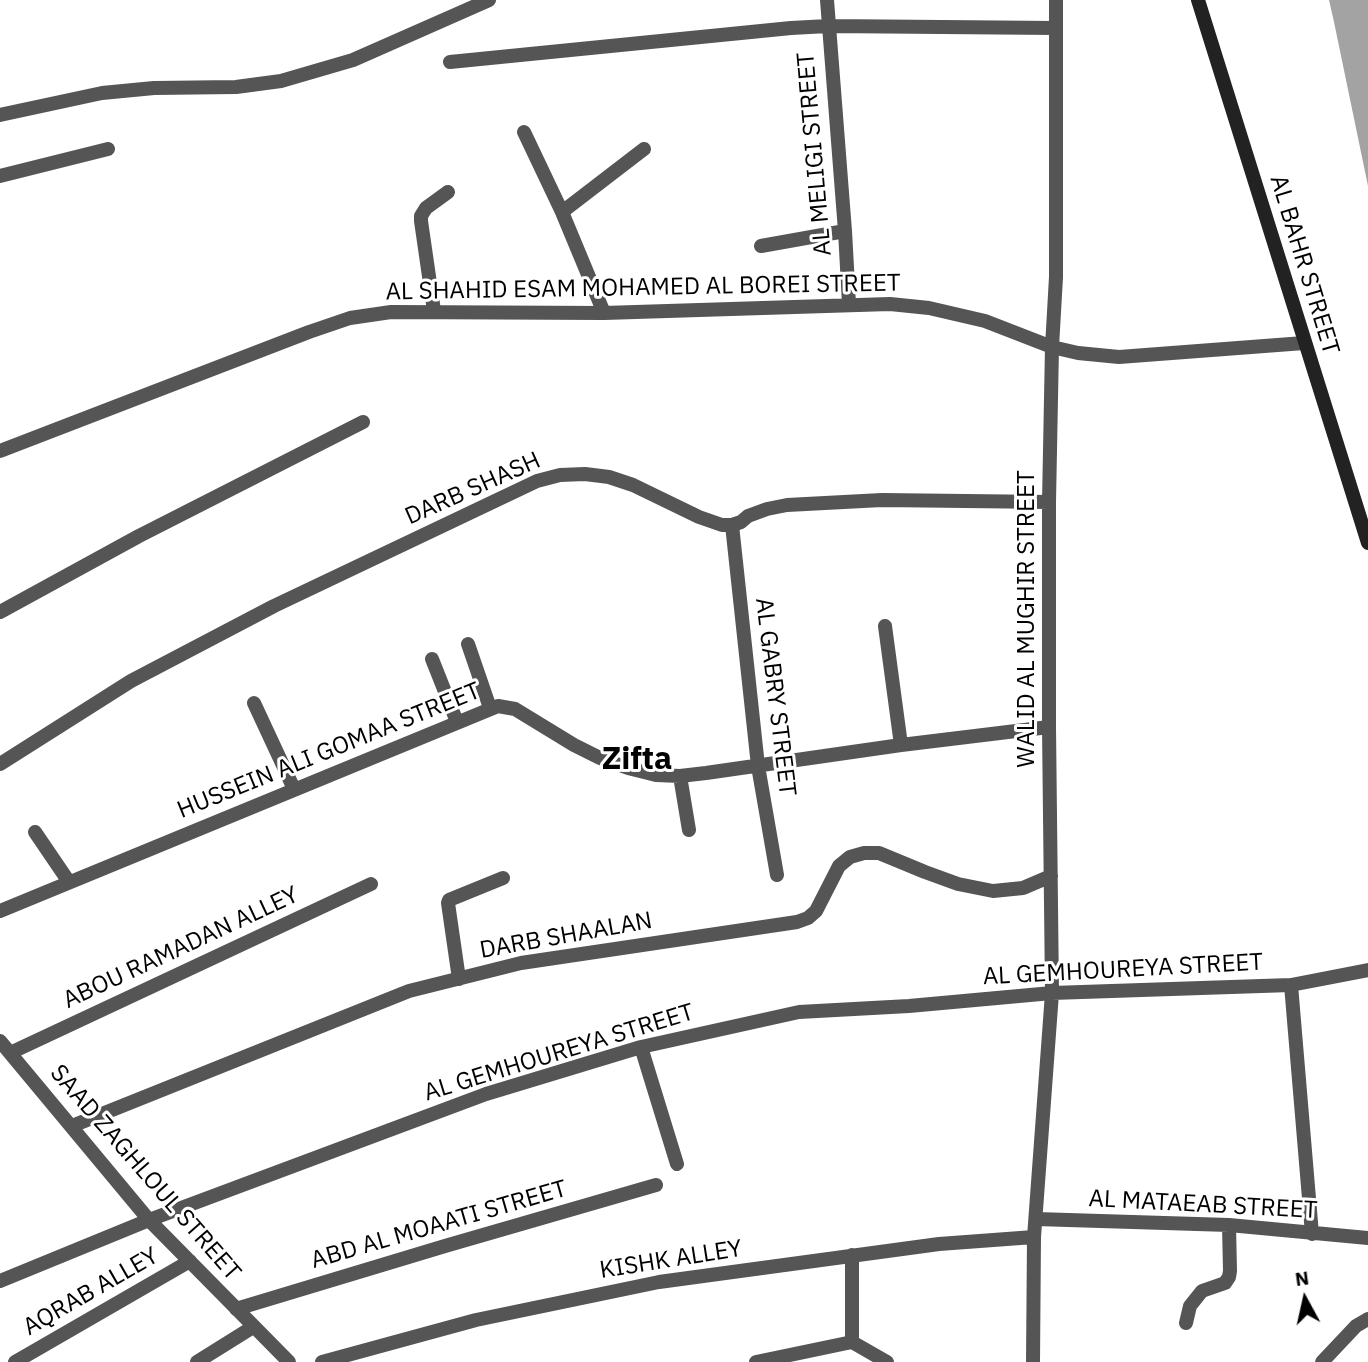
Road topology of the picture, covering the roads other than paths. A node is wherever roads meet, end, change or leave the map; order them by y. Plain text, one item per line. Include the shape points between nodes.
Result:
1 (489, 0) edge
2 (827, 0) edge
3 (1056, 0) edge
4 (1198, 0) edge
5 (828, 26) junction
6 (1055, 28) junction
7 (450, 62) dead end
8 (0, 114) edge
9 (524, 132) dead end
10 (108, 149) dead end
11 (644, 149) dead end
12 (0, 176) edge
13 (448, 192) dead end
14 (562, 212) junction
15 (845, 231) junction
16 (761, 246) dead end
17 (849, 304) junction
18 (434, 311) junction
19 (604, 313) junction
20 (1304, 343) junction
21 (1052, 347) junction
22 (363, 422) dead end
23 (0, 451) edge
24 (1049, 502) junction
25 (732, 525) junction
26 (1368, 543) edge
27 (0, 612) edge
28 (885, 626) dead end
29 (468, 644) dead end
30 (432, 659) dead end
31 (254, 703) dead end
32 (490, 708) junction
33 (457, 722) junction
34 (1049, 727) junction
35 (901, 745) junction
36 (0, 764) edge
37 (758, 766) junction
38 (680, 776) junction
39 (294, 789) junction
40 (689, 830) dead end
41 (35, 832) dead end
42 (777, 874) dead end
43 (1051, 876) junction
44 (503, 878) dead end
45 (69, 882) junction
46 (371, 884) dead end
47 (0, 911) edge
48 (1368, 970) edge
49 (459, 979) junction
50 (1291, 985) junction
51 (1052, 993) junction
52 (5, 1047) edge
53 (641, 1047) junction
54 (72, 1126) junction
55 (677, 1164) dead end
56 (656, 1185) dead end
57 (1036, 1219) junction
58 (149, 1220) junction
59 (1229, 1225) junction
60 (1312, 1234) junction
61 (1034, 1237) junction
62 (1368, 1238) edge
63 (852, 1255) junction
64 (190, 1261) junction
65 (0, 1281) edge
66 (236, 1309) junction
67 (1368, 1319) edge
68 (1185, 1323) dead end
69 (253, 1326) junction
70 (852, 1342) junction
71 (15, 1362) edge
72 (197, 1362) edge
73 (289, 1362) edge
74 (322, 1362) edge
75 (756, 1362) edge
76 (887, 1362) edge
77 (1033, 1362) edge
78 (1322, 1362) edge

1 - 8 street via 353,60 281,81 102,93
2 - 5 street, AL MELIGI STREET
3 - 6 street, WALID AL MUGHIR STREET
4 - 20 street, AL BAHR STREET
5 - 6 street
5 - 7 street
5 - 15 street, AL MELIGI STREET
6 - 21 street, WALID AL MUGHIR STREET
9 - 14 street
10 - 12 street
11 - 14 street
13 - 18 street via 421,216
14 - 19 street
15 - 16 street
15 - 17 street, AL MELIGI STREET
17 - 19 street, AL SHAHID ESAM MOHAMED AL BOREI STREET
17 - 21 street, AL SHAHID ESAM MOHAMED AL BOREI STREET via 929,308 985,321
18 - 19 street, AL SHAHID ESAM MOHAMED AL BOREI STREET
18 - 23 street, AL SHAHID ESAM MOHAMED AL BOREI STREET via 350,318
20 - 21 street, AL SHAHID ESAM MOHAMED AL BOREI STREET via 1119,357
20 - 26 street, AL BAHR STREET
21 - 24 street, WALID AL MUGHIR STREET
22 - 27 street
24 - 25 street via 882,500 787,505 757,512
24 - 34 street, WALID AL MUGHIR STREET
25 - 36 street, DARB SHASH via 714,523 609,477 560,475 537,481 274,606 131,681
25 - 37 street, AL GABRY STREET
28 - 35 street
29 - 32 street
30 - 33 street
31 - 39 street
32 - 33 street, HUSSEIN ALI GOMAA STREET
32 - 38 street, HUSSEIN ALI GOMAA STREET via 515,709 600,758 656,775
33 - 39 street, HUSSEIN ALI GOMAA STREET
34 - 35 street, HUSSEIN ALI GOMAA STREET
34 - 43 street, WALID AL MUGHIR STREET
35 - 37 street, HUSSEIN ALI GOMAA STREET
37 - 38 street, HUSSEIN ALI GOMAA STREET
37 - 42 street, AL GABRY STREET
38 - 40 street
39 - 45 street, HUSSEIN ALI GOMAA STREET
41 - 45 street
43 - 49 street, DARB SHAALAN via 1023,888 993,891 864,852 839,866 816,911 797,922 521,963
43 - 51 street, WALID AL MUGHIR STREET
44 - 49 street via 449,900
45 - 47 street, HUSSEIN ALI GOMAA STREET
46 - 52 street, ABOU RAMADAN ALLEY
48 - 50 street, AL GEMHOUREYA STREET
49 - 54 street, DARB SHAALAN via 408,991
50 - 51 street, AL GEMHOUREYA STREET
50 - 60 street
51 - 53 street, AL GEMHOUREYA STREET via 799,1012
51 - 57 street, WALID AL MUGHIR STREET
52 - 54 street, SAAD ZAGHLOUL STREET
53 - 55 street
53 - 58 street, AL GEMHOUREYA STREET via 486,1094
54 - 58 street, SAAD ZAGHLOUL STREET
56 - 66 street, ABD AL MOAATI STREET
57 - 59 street, AL MATAEAB STREET
57 - 61 street, WALID AL MUGHIR STREET
58 - 64 street, SAAD ZAGHLOUL STREET
58 - 65 street, AL GEMHOUREYA STREET
59 - 60 street, AL MATAEAB STREET
59 - 68 street via 1229,1277 1202,1291 1190,1306
60 - 62 street, AL MATAEAB STREET
61 - 63 street, KISHK ALLEY
61 - 77 street, WALID AL MUGHIR STREET
63 - 70 street
63 - 74 street, KISHK ALLEY via 646,1284 476,1320
64 - 66 street, SAAD ZAGHLOUL STREET
64 - 71 street, AQRAB ALLEY
66 - 69 street, SAAD ZAGHLOUL STREET
67 - 78 street
69 - 72 street
69 - 73 street, SAAD ZAGHLOUL STREET
70 - 75 street
70 - 76 street

